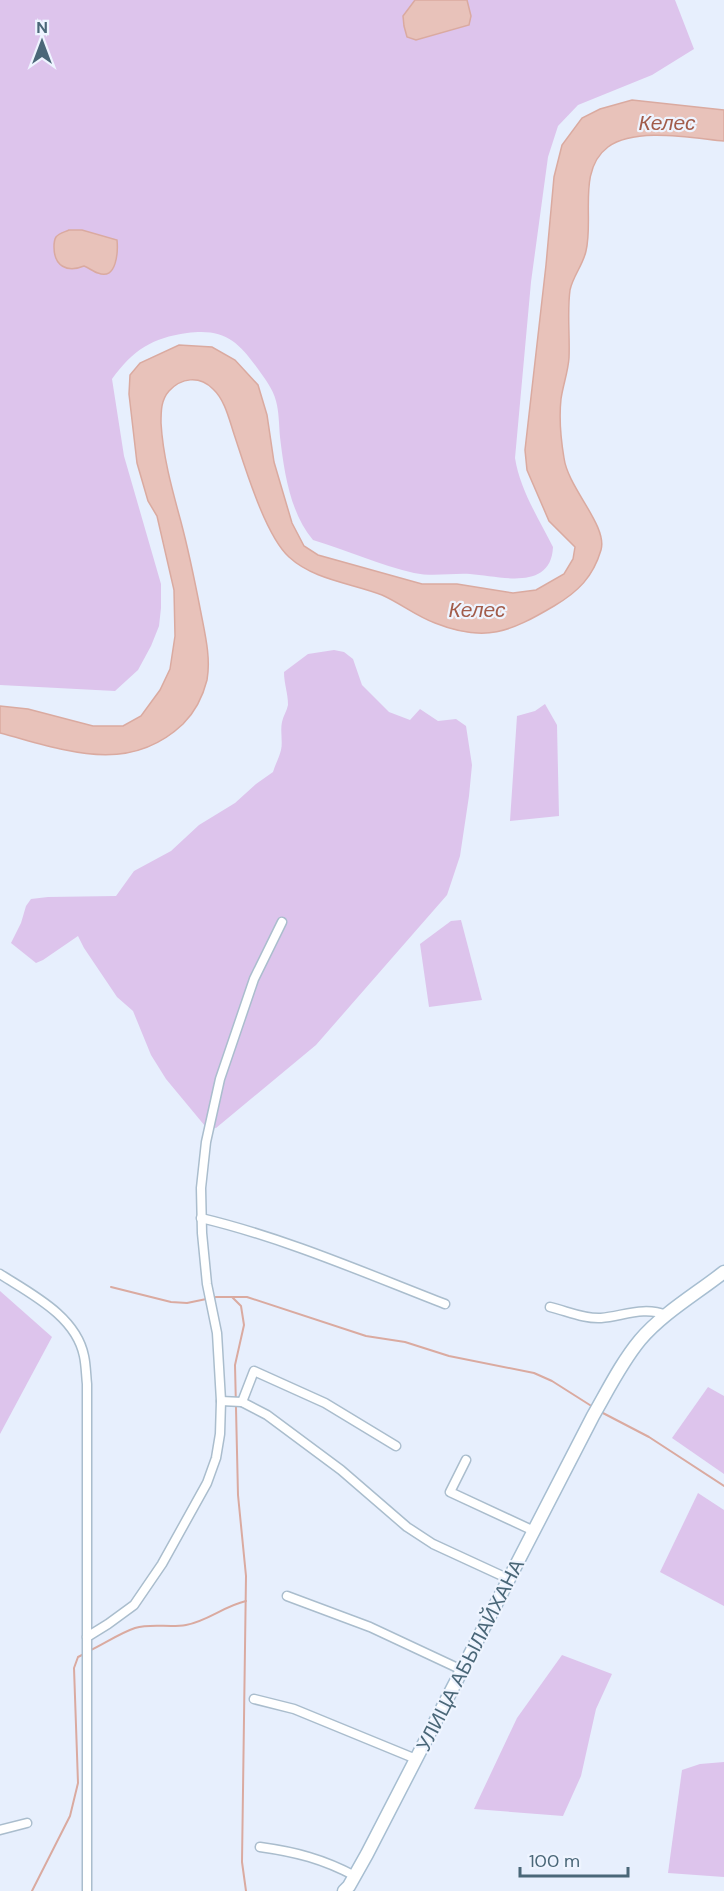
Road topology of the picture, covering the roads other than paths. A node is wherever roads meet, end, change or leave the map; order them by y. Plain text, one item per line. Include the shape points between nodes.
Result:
1 (282, 922) dead end
2 (201, 1218) junction
3 (724, 1272) edge
4 (0, 1274) edge
5 (445, 1304) dead end
6 (550, 1307) dead end
7 (666, 1315) junction
8 (221, 1401) junction
9 (242, 1402) junction
10 (396, 1446) dead end
11 (466, 1460) dead end
12 (534, 1531) junction
13 (509, 1579) junction
14 (287, 1596) dead end
15 (87, 1637) junction
16 (462, 1670) junction
17 (254, 1699) dead end
18 (416, 1759) junction
19 (27, 1823) dead end
20 (0, 1830) edge
21 (260, 1847) dead end
22 (355, 1876) junction
23 (87, 1891) edge
24 (344, 1891) edge

1 - 2 street via 254,979 220,1079 206,1142
2 - 5 street via 316,1253
2 - 8 street via 207,1284 217,1333
3 - 7 main road, УЛИЦА АБЫЛАЙХАНА
4 - 15 street via 48,1304 66,1323 84,1354
6 - 7 street via 585,1317 648,1310
7 - 12 main road, УЛИЦА АБЫЛАЙХАНА via 624,1362
8 - 9 street
8 - 15 street via 216,1458 207,1483 162,1564 134,1605
9 - 10 street via 254,1371 325,1403
9 - 13 street via 267,1415 341,1470 407,1527 433,1544
11 - 12 street via 450,1492
12 - 13 main road, УЛИЦА АБЫЛАЙХАНА
13 - 16 main road, УЛИЦА АБЫЛАЙХАНА
14 - 16 street via 370,1627
15 - 23 street
16 - 18 main road, УЛИЦА АБЫЛАЙХАНА
17 - 18 street via 294,1709
18 - 22 main road, УЛИЦА АБЫЛАЙХАНА
19 - 20 street
21 - 22 street via 331,1863
22 - 24 main road, УЛИЦА АБЫЛАЙХАНА

